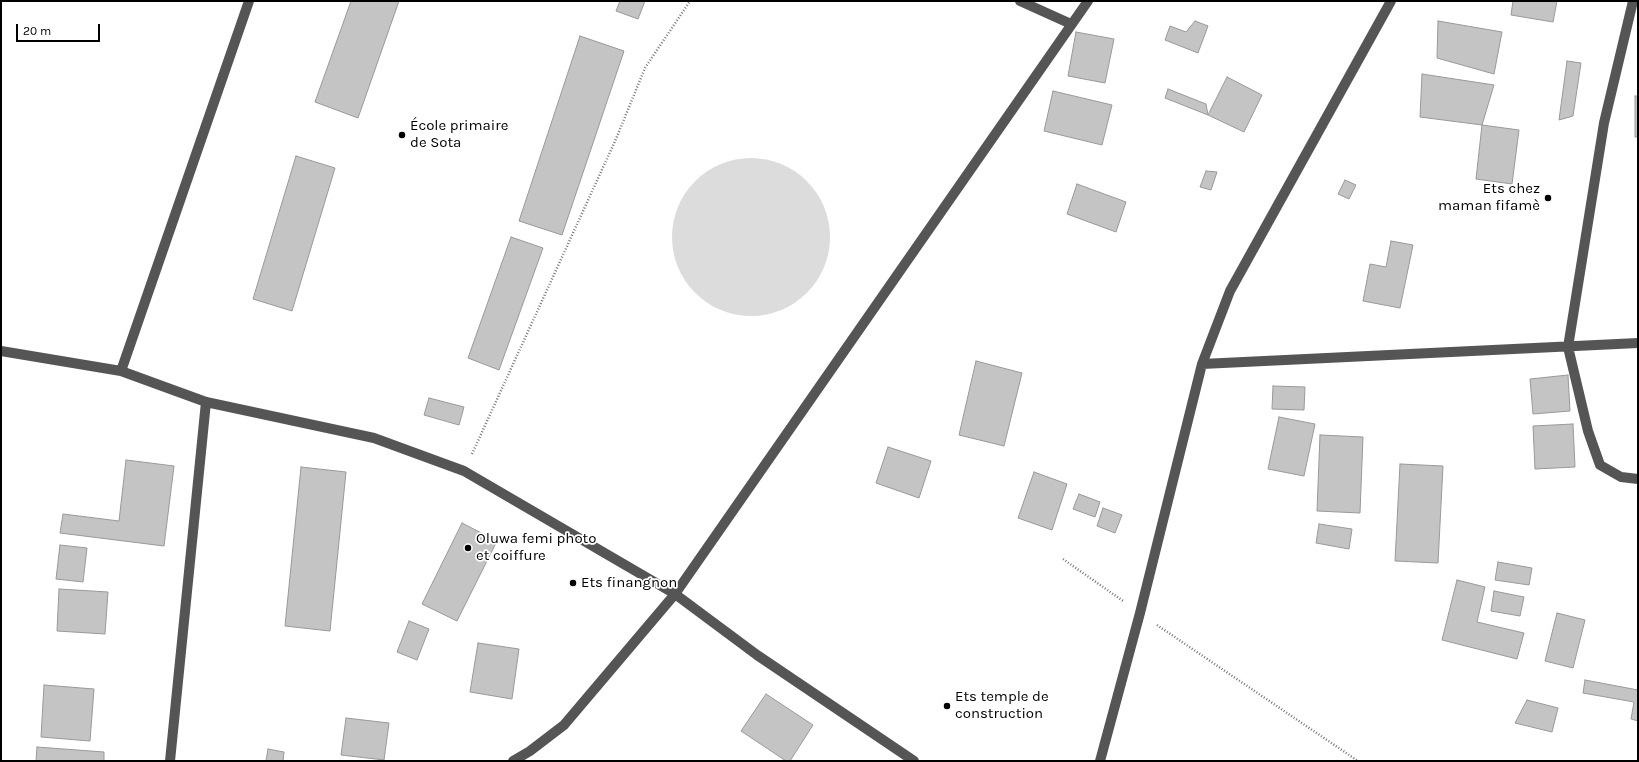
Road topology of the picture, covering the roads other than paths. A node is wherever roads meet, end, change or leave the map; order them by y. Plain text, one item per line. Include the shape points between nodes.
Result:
1 (249, 1) edge
2 (1020, 1) edge
3 (1088, 1) edge
4 (1391, 1) edge
5 (1633, 1) edge
6 (1071, 24) junction
7 (1638, 342) edge
8 (1568, 347) junction
9 (1, 351) edge
10 (1202, 364) junction
11 (121, 371) junction
12 (206, 402) junction
13 (1638, 479) edge
14 (675, 594) junction
15 (170, 761) edge
16 (512, 761) edge
17 (914, 761) edge
18 (1100, 761) edge

1 - 11 street
2 - 6 street
3 - 6 street
4 - 10 street via 1230,291
5 - 8 street via 1604,123
6 - 14 street
7 - 8 street
8 - 10 street
8 - 13 street via 1588,431 1600,465 1620,477
9 - 11 street
10 - 18 street via 1140,614
11 - 12 street
12 - 14 street via 374,438 464,471
12 - 15 street
14 - 16 street via 564,725 530,751
14 - 17 street via 757,655

